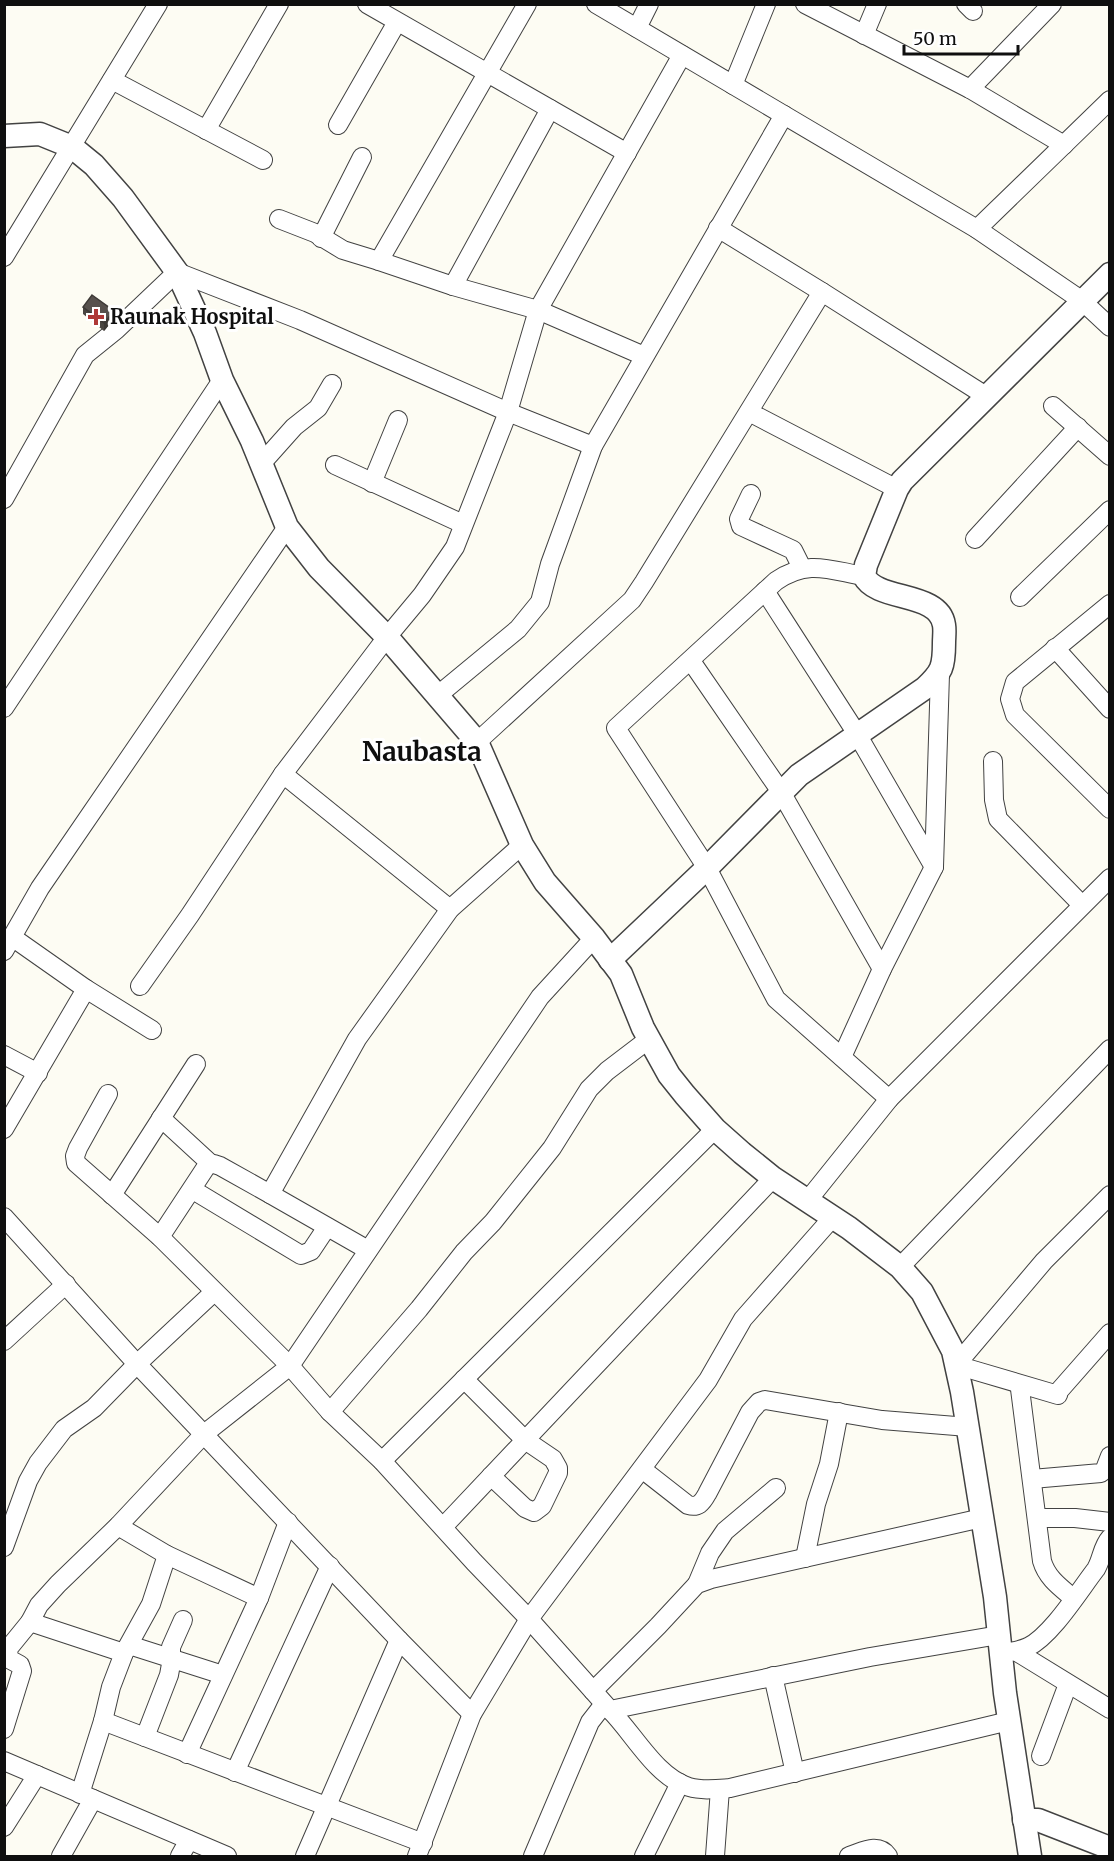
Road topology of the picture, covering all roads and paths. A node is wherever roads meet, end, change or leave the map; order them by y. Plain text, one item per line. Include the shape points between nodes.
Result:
1 (158, 4) edge
2 (279, 4) edge
3 (367, 4) edge
4 (527, 4) edge
5 (596, 4) edge
6 (649, 4) edge
7 (766, 4) edge
8 (805, 4) edge
9 (877, 4) edge
10 (1052, 4) edge
11 (397, 22) junction
12 (637, 28) junction
13 (864, 35) junction
14 (682, 55) junction
15 (486, 73) junction
16 (112, 80) junction
17 (733, 85) junction
18 (970, 89) junction
19 (1110, 100) edge
20 (550, 109) junction
21 (784, 115) junction
22 (338, 125) dead end
23 (206, 130) junction
24 (4, 136) edge
25 (1064, 145) junction
26 (72, 147) junction
27 (627, 153) junction
28 (362, 157) dead end
29 (263, 160) dead end
30 (279, 219) dead end
31 (718, 228) junction
32 (977, 229) junction
33 (321, 238) junction
34 (4, 257) edge
35 (379, 261) junction
36 (177, 272) junction
37 (1110, 274) edge
38 (453, 286) junction
39 (822, 292) junction
40 (1081, 300) junction
41 (538, 310) junction
42 (1110, 327) edge
43 (644, 356) junction
44 (222, 380) junction
45 (332, 384) dead end
46 (986, 396) junction
47 (1053, 406) dead end
48 (508, 412) junction
49 (748, 412) junction
50 (398, 420) dead end
51 (1077, 428) junction
52 (593, 446) junction
53 (1110, 456) edge
54 (261, 464) junction
55 (335, 465) dead end
56 (372, 483) junction
57 (897, 489) junction
58 (751, 494) dead end
59 (4, 498) edge
60 (1110, 510) edge
61 (464, 524) junction
62 (287, 527) junction
63 (975, 539) dead end
64 (802, 568) junction
65 (864, 576) junction
66 (765, 591) junction
67 (1020, 597) dead end
68 (1110, 604) edge
69 (387, 637) junction
70 (1055, 648) junction
71 (691, 661) junction
72 (940, 674) junction
73 (437, 696) junction
74 (1105, 697) edge
75 (4, 708) edge
76 (857, 734) junction
77 (477, 742) junction
78 (993, 760) dead end
79 (283, 774) junction
80 (781, 792) junction
81 (1110, 809) edge
82 (522, 845) junction
83 (934, 867) junction
84 (707, 868) junction
85 (1110, 878) edge
86 (1082, 906) junction
87 (450, 909) junction
88 (594, 938) junction
89 (8, 944) edge
90 (610, 960) junction
91 (882, 969) junction
92 (140, 986) dead end
93 (86, 988) junction
94 (152, 1030) dead end
95 (649, 1039) junction
96 (1110, 1049) edge
97 (4, 1055) edge
98 (842, 1057) junction
99 (196, 1064) dead end
100 (38, 1073) junction
101 (108, 1094) dead end
102 (889, 1099) junction
103 (161, 1118) junction
104 (715, 1129) junction
105 (4, 1130) edge
106 (211, 1164) junction
107 (773, 1178) junction
108 (193, 1190) junction
109 (270, 1194) junction
110 (112, 1195) junction
111 (1110, 1195) edge
112 (808, 1200) junction
113 (4, 1217) edge
114 (833, 1217) junction
115 (327, 1227) junction
116 (160, 1237) junction
117 (368, 1250) junction
118 (900, 1267) junction
119 (66, 1284) junction
120 (214, 1292) junction
121 (1110, 1333) edge
122 (6, 1336) edge
123 (137, 1364) junction
124 (956, 1365) junction
125 (290, 1366) junction
126 (464, 1379) junction
127 (1020, 1389) dead end
128 (839, 1412) junction
129 (330, 1413) junction
130 (968, 1427) junction
131 (204, 1434) junction
132 (525, 1440) junction
133 (1110, 1456) edge
134 (382, 1461) junction
135 (642, 1469) junction
136 (491, 1476) junction
137 (1032, 1479) junction
138 (776, 1488) dead end
139 (982, 1518) junction
140 (1037, 1518) junction
141 (288, 1522) junction
142 (1110, 1522) edge
143 (118, 1526) junction
144 (443, 1527) junction
145 (1110, 1538) edge
146 (4, 1547) edge
147 (167, 1555) junction
148 (805, 1558) junction
149 (330, 1566) junction
150 (697, 1584) junction
151 (259, 1598) junction
152 (1073, 1598) junction
153 (529, 1619) junction
154 (183, 1620) dead end
155 (30, 1622) junction
156 (399, 1640) junction
157 (1005, 1646) junction
158 (126, 1649) junction
159 (171, 1659) junction
160 (223, 1675) junction
161 (773, 1676) junction
162 (1068, 1684) junction
163 (602, 1702) junction
164 (1110, 1709) edge
165 (472, 1714) junction
166 (103, 1721) junction
167 (1009, 1721) junction
168 (4, 1729) edge
169 (145, 1737) junction
170 (187, 1754) junction
171 (1041, 1756) dead end
172 (4, 1761) edge
173 (235, 1772) junction
174 (795, 1773) junction
175 (37, 1775) junction
176 (680, 1783) junction
177 (720, 1789) junction
178 (87, 1796) junction
179 (327, 1806) junction
180 (1024, 1820) junction
181 (4, 1827) edge
182 (189, 1840) junction
183 (1110, 1848) edge
184 (420, 1850) edge
185 (225, 1856) edge
186 (61, 1857) edge
187 (180, 1857) edge
188 (305, 1857) edge
189 (533, 1857) edge
190 (644, 1857) edge
191 (715, 1857) edge
192 (849, 1857) edge
193 (888, 1857) edge
194 (1030, 1857) edge

1 - 16 street
2 - 23 street
3 - 11 street
4 - 15 street
5 - 12 street
6 - 12 street
7 - 17 street
8 - 13 street
9 - 13 street
10 - 18 street
11 - 15 street
11 - 22 street
12 - 14 street
13 - 18 street
14 - 17 street
14 - 27 street
15 - 20 street
15 - 35 street
16 - 23 street
16 - 26 street
17 - 21 street
18 - 25 street
19 - 25 street
20 - 27 street
20 - 38 street
21 - 31 street
21 - 32 street
23 - 29 street
24 - 26 street via 40,134
25 - 32 street
26 - 34 street
26 - 36 street via 123,198
27 - 41 street
28 - 33 street
30 - 33 street
31 - 39 street
31 - 43 street
32 - 40 street
33 - 35 street via 342,250
35 - 38 street
36 - 44 street
36 - 48 street via 300,320
36 - 59 street via 85,355
37 - 40 street
38 - 41 street
39 - 46 street
39 - 49 street
40 - 42 street
40 - 46 street
41 - 43 street
41 - 48 street
43 - 52 street
44 - 54 street
44 - 75 street
45 - 54 street via 318,408 294,427
46 - 57 street
47 - 51 street
48 - 52 street
48 - 61 street
49 - 57 street
49 - 77 street via 632,600
50 - 56 street
51 - 53 street
51 - 63 street
52 - 73 street via 540,602 518,630
54 - 62 street
55 - 56 street
56 - 61 street
57 - 65 street
58 - 64 street via 740,519 741,526 793,550
60 - 67 street
61 - 69 street via 455,548
62 - 69 street via 319,568
62 - 89 street via 40,888
64 - 65 street
64 - 66 street
65 - 72 street via 871,585 924,603 938,612 944,625 944,663
66 - 71 street
66 - 76 street
68 - 70 street
69 - 73 street
69 - 79 street
70 - 74 street
70 - 81 street via 1014,682 1011,691 1015,715
71 - 80 street
71 - 84 street via 616,728
72 - 76 street
72 - 83 street
73 - 77 street
76 - 80 street
76 - 83 street
77 - 82 street
78 - 86 street via 998,819
79 - 87 street
79 - 92 street
80 - 84 street
80 - 91 street
82 - 87 street
82 - 88 street via 545,882
83 - 91 street
84 - 90 street
84 - 98 street via 776,999
85 - 86 street
86 - 102 street
87 - 109 street via 357,1039
88 - 90 street
88 - 117 street via 540,997
89 - 93 street
90 - 95 street via 621,974
91 - 98 street
93 - 94 street
93 - 100 street
95 - 104 street via 669,1075
95 - 129 street via 589,1089 552,1148 493,1222
96 - 118 street
97 - 100 street
98 - 102 street
99 - 103 street
100 - 105 street
101 - 110 street via 74,1159
102 - 112 street
103 - 106 street
103 - 110 street
104 - 107 street
104 - 126 street
106 - 108 street
106 - 109 street
107 - 112 street
107 - 132 street
108 - 115 street via 301,1255 311,1251
108 - 116 street
109 - 115 street
110 - 116 street
111 - 124 street via 1044,1260
112 - 114 street
113 - 119 street
114 - 118 street
114 - 135 street via 743,1319 708,1380
115 - 117 street
116 - 120 street
117 - 125 street
118 - 124 street via 922,1292 942,1327
119 - 122 street
119 - 123 street
120 - 123 street
120 - 125 street
121 - 124 street via 1058,1393
123 - 131 street
123 - 146 street via 94,1408 64,1429 38,1463
124 - 130 street
125 - 129 street
125 - 131 street
126 - 132 street
126 - 134 street
127 - 137 street
128 - 130 street
128 - 135 street via 779,1401 759,1402 704,1499 696,1506
128 - 148 street
129 - 134 street
130 - 139 street
131 - 141 street
131 - 143 street
132 - 136 street
132 - 136 street via 553,1459 558,1468 542,1506 529,1512
133 - 137 street via 1105,1469 1095,1475
134 - 144 street
135 - 153 street
136 - 144 street
137 - 140 street
138 - 150 street via 725,1531
139 - 148 street
139 - 157 street
140 - 142 street
140 - 152 street via 1044,1569
141 - 149 street
141 - 151 street
143 - 147 street
143 - 155 street via 58,1584
144 - 153 street
145 - 152 street via 1096,1569
147 - 151 street
147 - 158 street via 151,1604
148 - 150 street
149 - 156 street
149 - 173 street
150 - 163 street via 658,1626
151 - 160 street
152 - 157 street via 1045,1636 1027,1648
153 - 163 street
153 - 165 street
154 - 159 street via 171,1647
155 - 158 street
155 - 168 street via 8,1649 9,1659 20,1665 22,1671
156 - 165 street
156 - 179 street
157 - 161 street via 882,1654
157 - 162 street
157 - 167 street
158 - 159 street
158 - 166 street
159 - 160 street
159 - 169 street via 169,1675
160 - 170 street
161 - 163 street
161 - 174 street
162 - 164 street
162 - 171 street
163 - 176 street via 652,1761
163 - 189 street
165 - 184 street
166 - 169 street
166 - 178 street
167 - 174 street
167 - 180 street
169 - 170 street
170 - 173 street
172 - 175 street
173 - 179 street
174 - 177 street
175 - 178 street
175 - 181 street
176 - 177 street
176 - 190 street
177 - 191 street
178 - 182 street
178 - 186 street
179 - 184 street
179 - 188 street
180 - 183 street via 1038,1820
180 - 194 street
182 - 185 street
182 - 187 street
192 - 193 street via 874,1848

